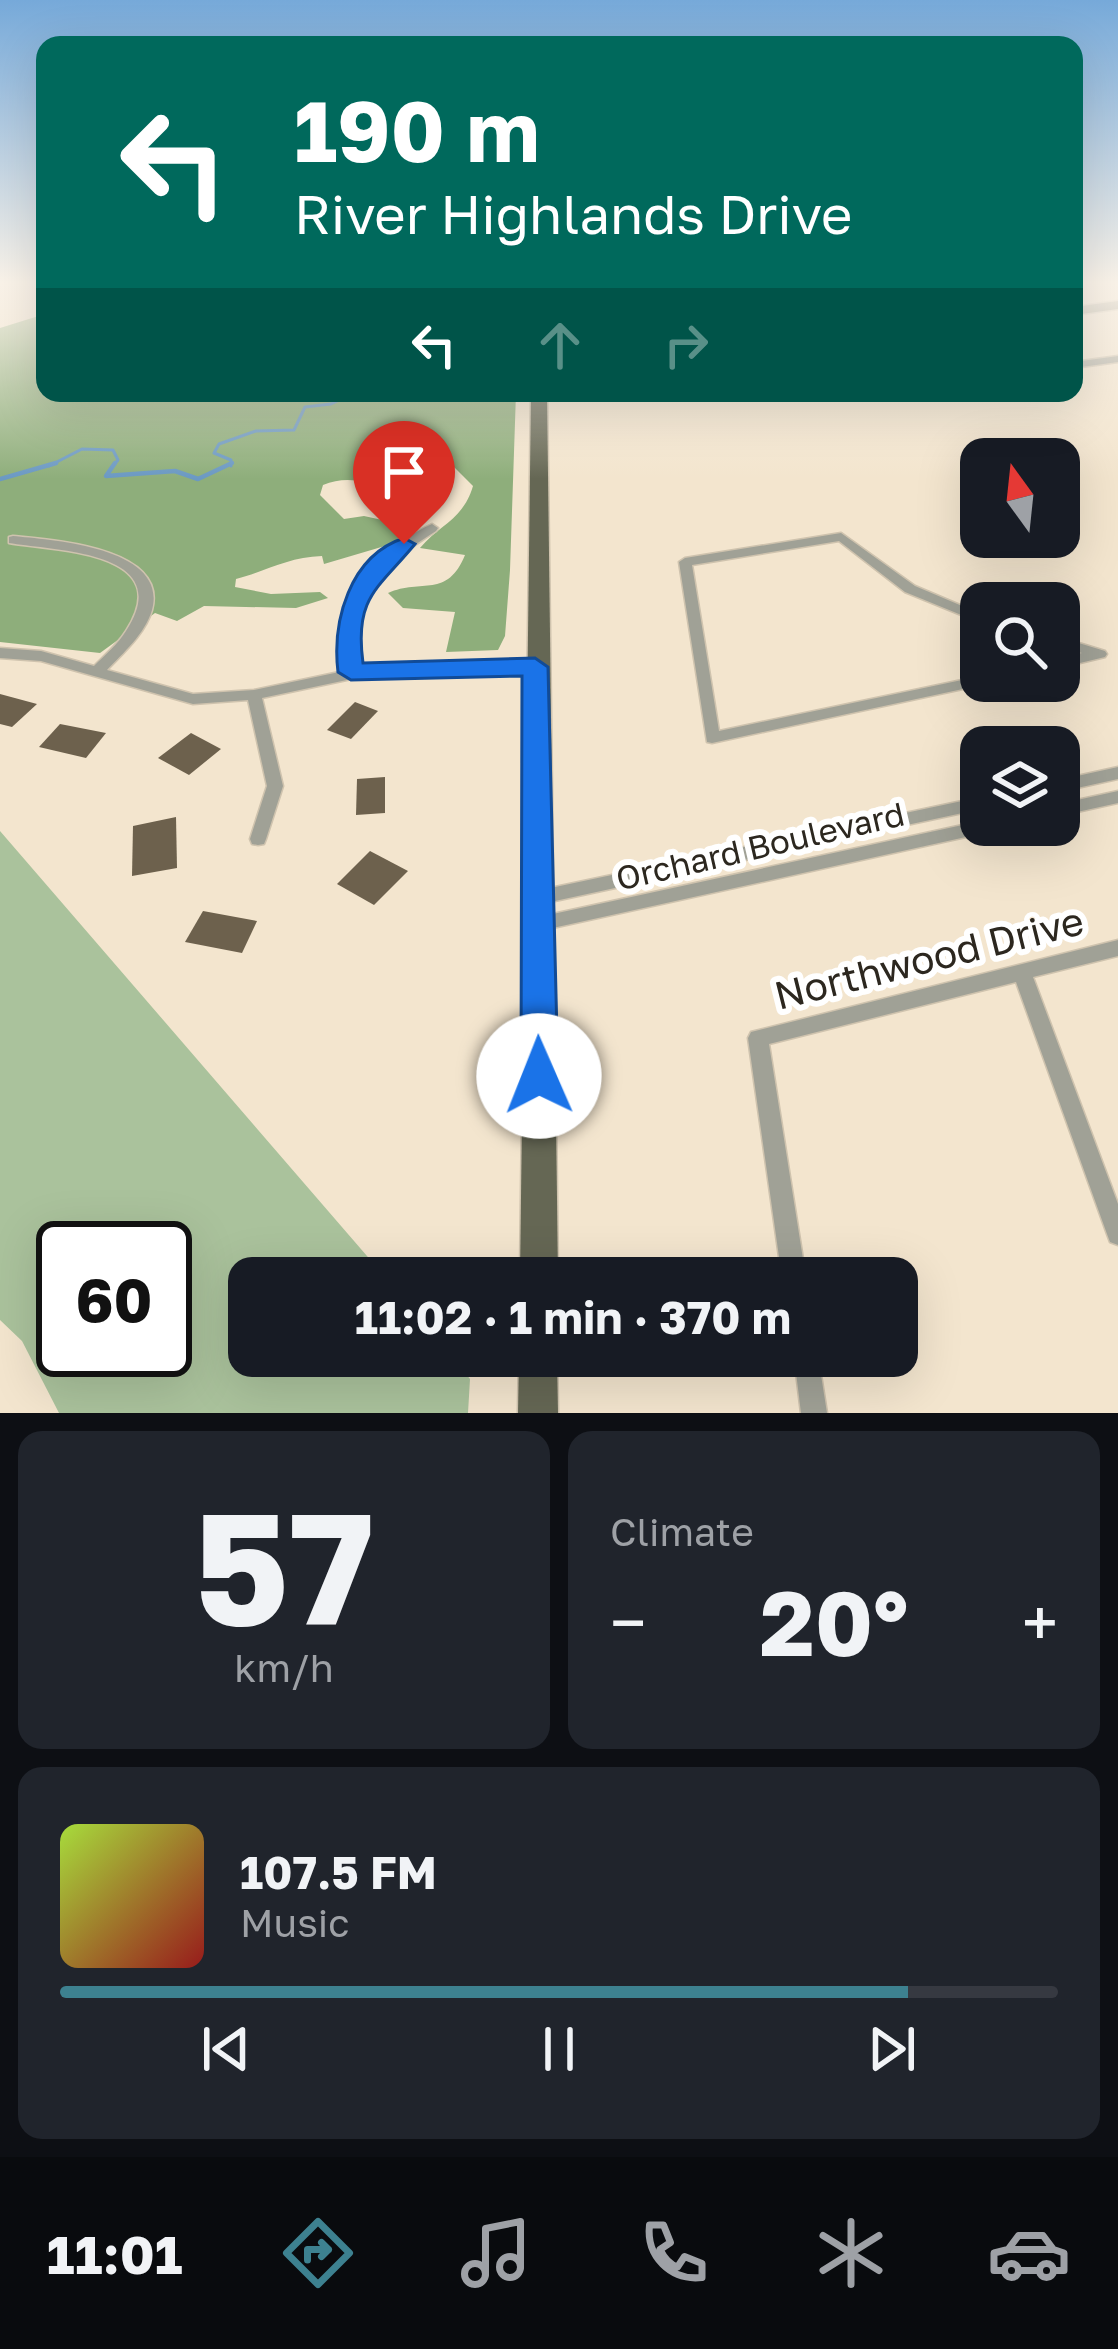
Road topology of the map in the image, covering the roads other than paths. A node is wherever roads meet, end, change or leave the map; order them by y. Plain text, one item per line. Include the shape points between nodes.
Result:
1 (1118, 358) edge
2 (1083, 363) edge
3 (539, 402) edge
4 (432, 527) dead end
5 (13, 540) dead end
6 (960, 610) edge
7 (1080, 648) edge
8 (1118, 650) edge
9 (0, 653) edge
10 (1100, 654) junction
11 (1080, 658) edge
12 (535, 667) junction
13 (97, 672) junction
14 (351, 672) junction
15 (960, 685) edge
16 (254, 695) junction
17 (1118, 773) edge
18 (1080, 781) edge
19 (1118, 797) edge
20 (1080, 805) edge
21 (960, 808) edge
22 (960, 831) edge
23 (258, 839) dead end
24 (540, 910) junction
25 (1118, 948) edge
26 (1022, 973) junction
27 (1118, 1234) edge
28 (539, 1257) edge
29 (791, 1257) edge
30 (538, 1377) edge
31 (809, 1377) edge
32 (538, 1413) edge
33 (814, 1413) edge

1 - 2 street
3 - 12 main road
4 - 14 street via 386,559 361,590 346,635
5 - 13 street via 94,548 139,576 147,598 143,621
6 - 15 street via 910,590 841,537 685,562 712,738
7 - 10 street
8 - 10 street
9 - 13 street
10 - 11 street
12 - 14 street
12 - 24 main road
13 - 16 street via 193,699
14 - 16 street
16 - 23 street via 275,786
17 - 18 street
19 - 20 street
21 - 24 street, Orchard Boulevard
22 - 24 street, Orchard Boulevard
24 - 28 main road
25 - 26 street, Northwood Drive
26 - 27 street
26 - 29 street, Northwood Drive via 758,1038
30 - 32 main road
31 - 33 street

